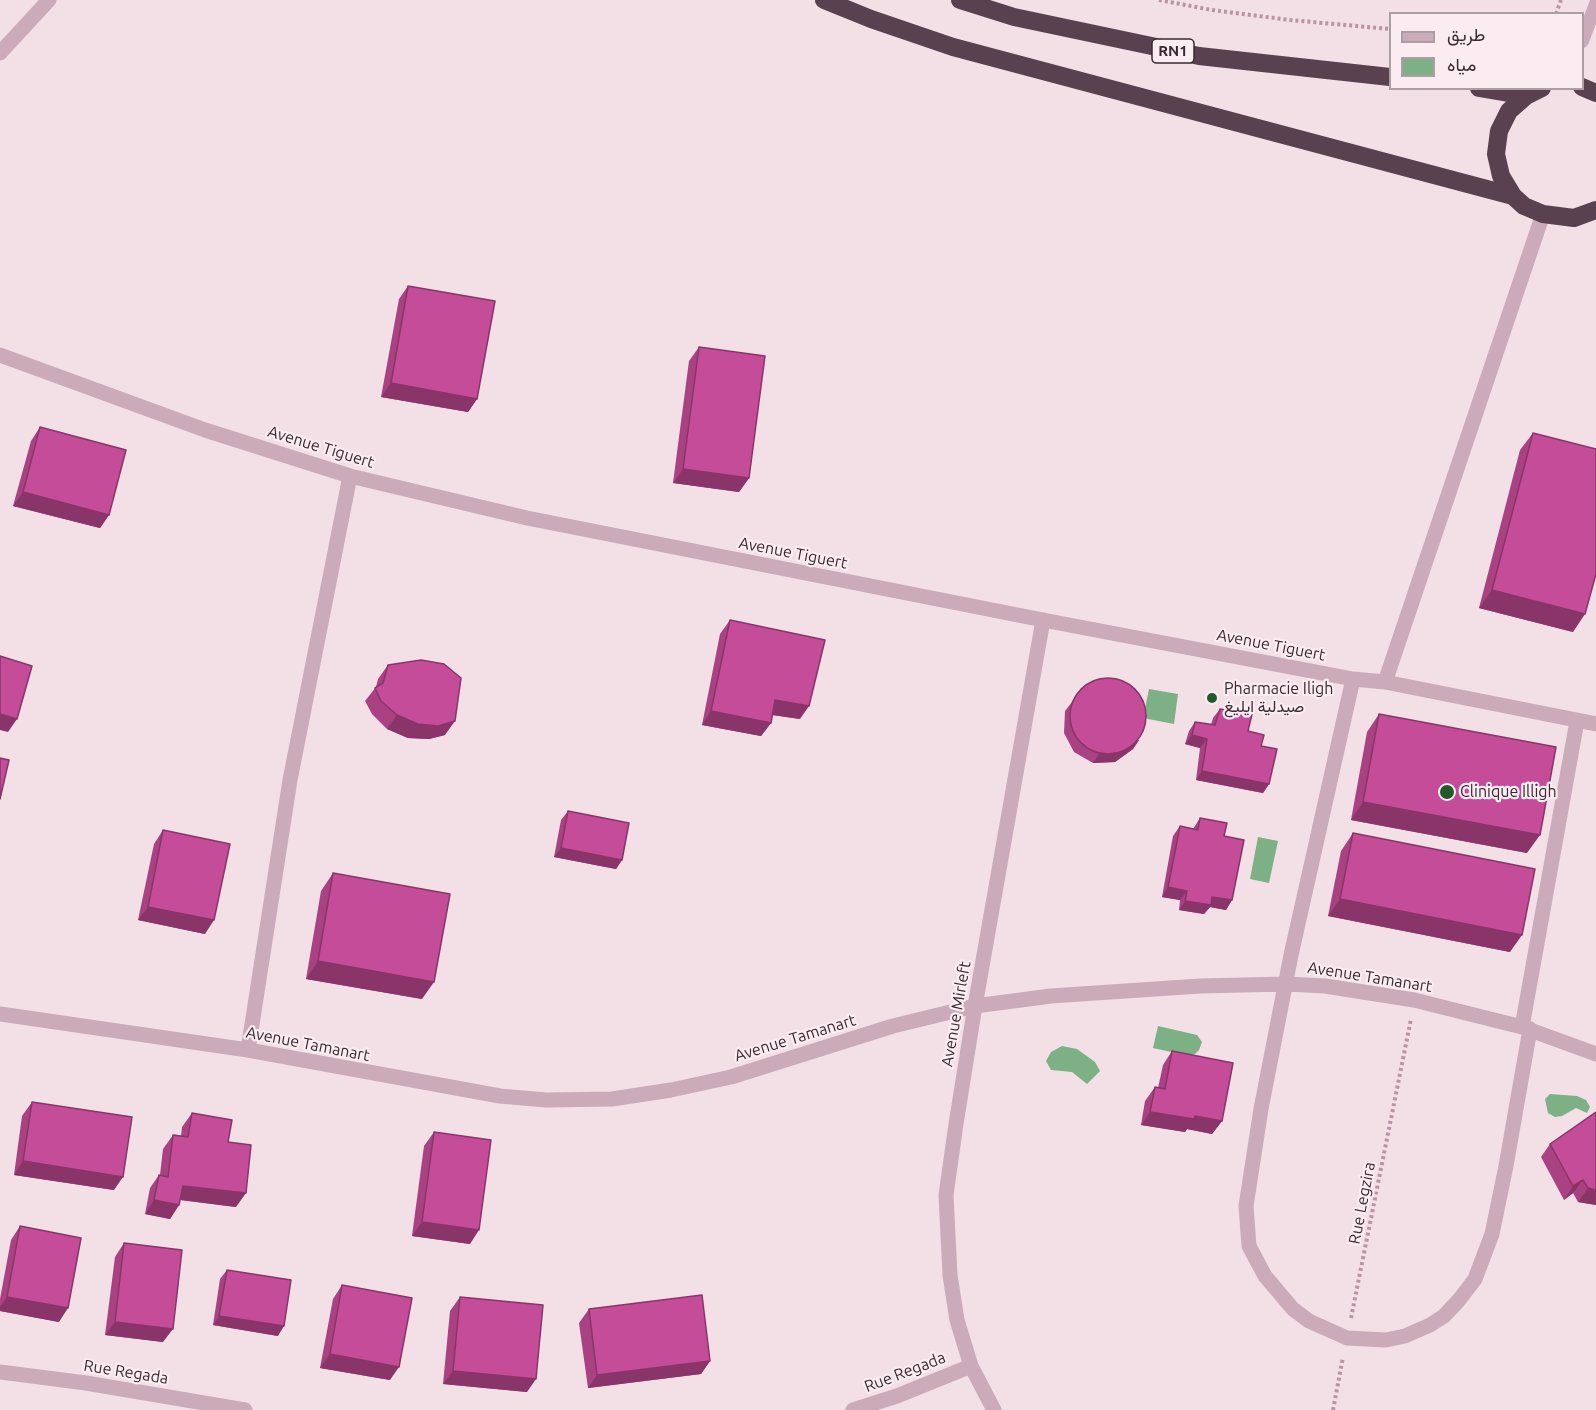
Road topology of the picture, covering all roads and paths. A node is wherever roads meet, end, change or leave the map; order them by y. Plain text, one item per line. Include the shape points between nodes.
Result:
1 (48, 0) edge
2 (824, 0) edge
3 (960, 0) edge
4 (1159, 0) edge
5 (1596, 4) edge
6 (1389, 28) edge
7 (1584, 36) edge
8 (0, 53) edge
9 (1389, 77) edge
10 (1506, 90) edge
11 (1534, 92) edge
12 (1513, 196) junction
13 (1596, 211) edge
14 (1543, 214) junction
15 (0, 355) edge
16 (350, 476) junction
17 (1043, 620) junction
18 (1353, 679) junction
19 (1385, 682) junction
20 (1577, 721) junction
21 (1596, 724) edge
22 (1287, 984) junction
23 (1414, 1000) junction
24 (975, 1006) junction
25 (0, 1014) edge
26 (1526, 1028) junction
27 (248, 1050) junction
28 (1596, 1054) edge
29 (1347, 1338) junction
30 (971, 1366) junction
31 (0, 1372) edge
32 (245, 1410) edge
33 (853, 1410) edge
34 (994, 1410) edge
35 (1333, 1410) edge

1 - 8 street
2 - 12 highway via 953,47
3 - 9 highway, RN1 via 1014,18 1198,56
4 - 6 path via 1279,19
5 - 7 lane
10 - 11 highway
11 - 12 highway via 1509,111 1499,131 1496,154 1501,176
12 - 14 highway
13 - 14 highway via 1574,218
14 - 19 street
15 - 16 street, Avenue Tiguert via 205,430
16 - 17 street, Avenue Tiguert via 527,518
16 - 27 street via 290,780
17 - 18 street, Avenue Tiguert
17 - 24 street, Avenue Mirleft
18 - 19 street, Avenue Tiguert
18 - 22 street
19 - 20 street, Avenue Tiguert
20 - 21 street, Avenue Tiguert
20 - 26 street
22 - 23 street, Avenue Tamanart
22 - 24 street, Avenue Tamanart via 1051,996
22 - 29 street via 1261,1108 1246,1206 1250,1245 1265,1276 1293,1309 1309,1321
23 - 26 street, Avenue Tamanart
23 - 29 path, Rue Legzira
24 - 27 street, Avenue Tamanart via 893,1026 731,1077 612,1099 500,1096
24 - 30 street, Avenue Mirleft via 946,1195 950,1275 957,1320
25 - 27 street, Avenue Tamanart
26 - 28 street, Avenue Tamanart
26 - 29 street via 1506,1166 1486,1253 1475,1279 1444,1316 1430,1325 1386,1340
29 - 35 path, Rue Legzira
30 - 33 street, Rue Regada
30 - 34 street, Avenue Mirleft
31 - 32 street, Rue Regada

